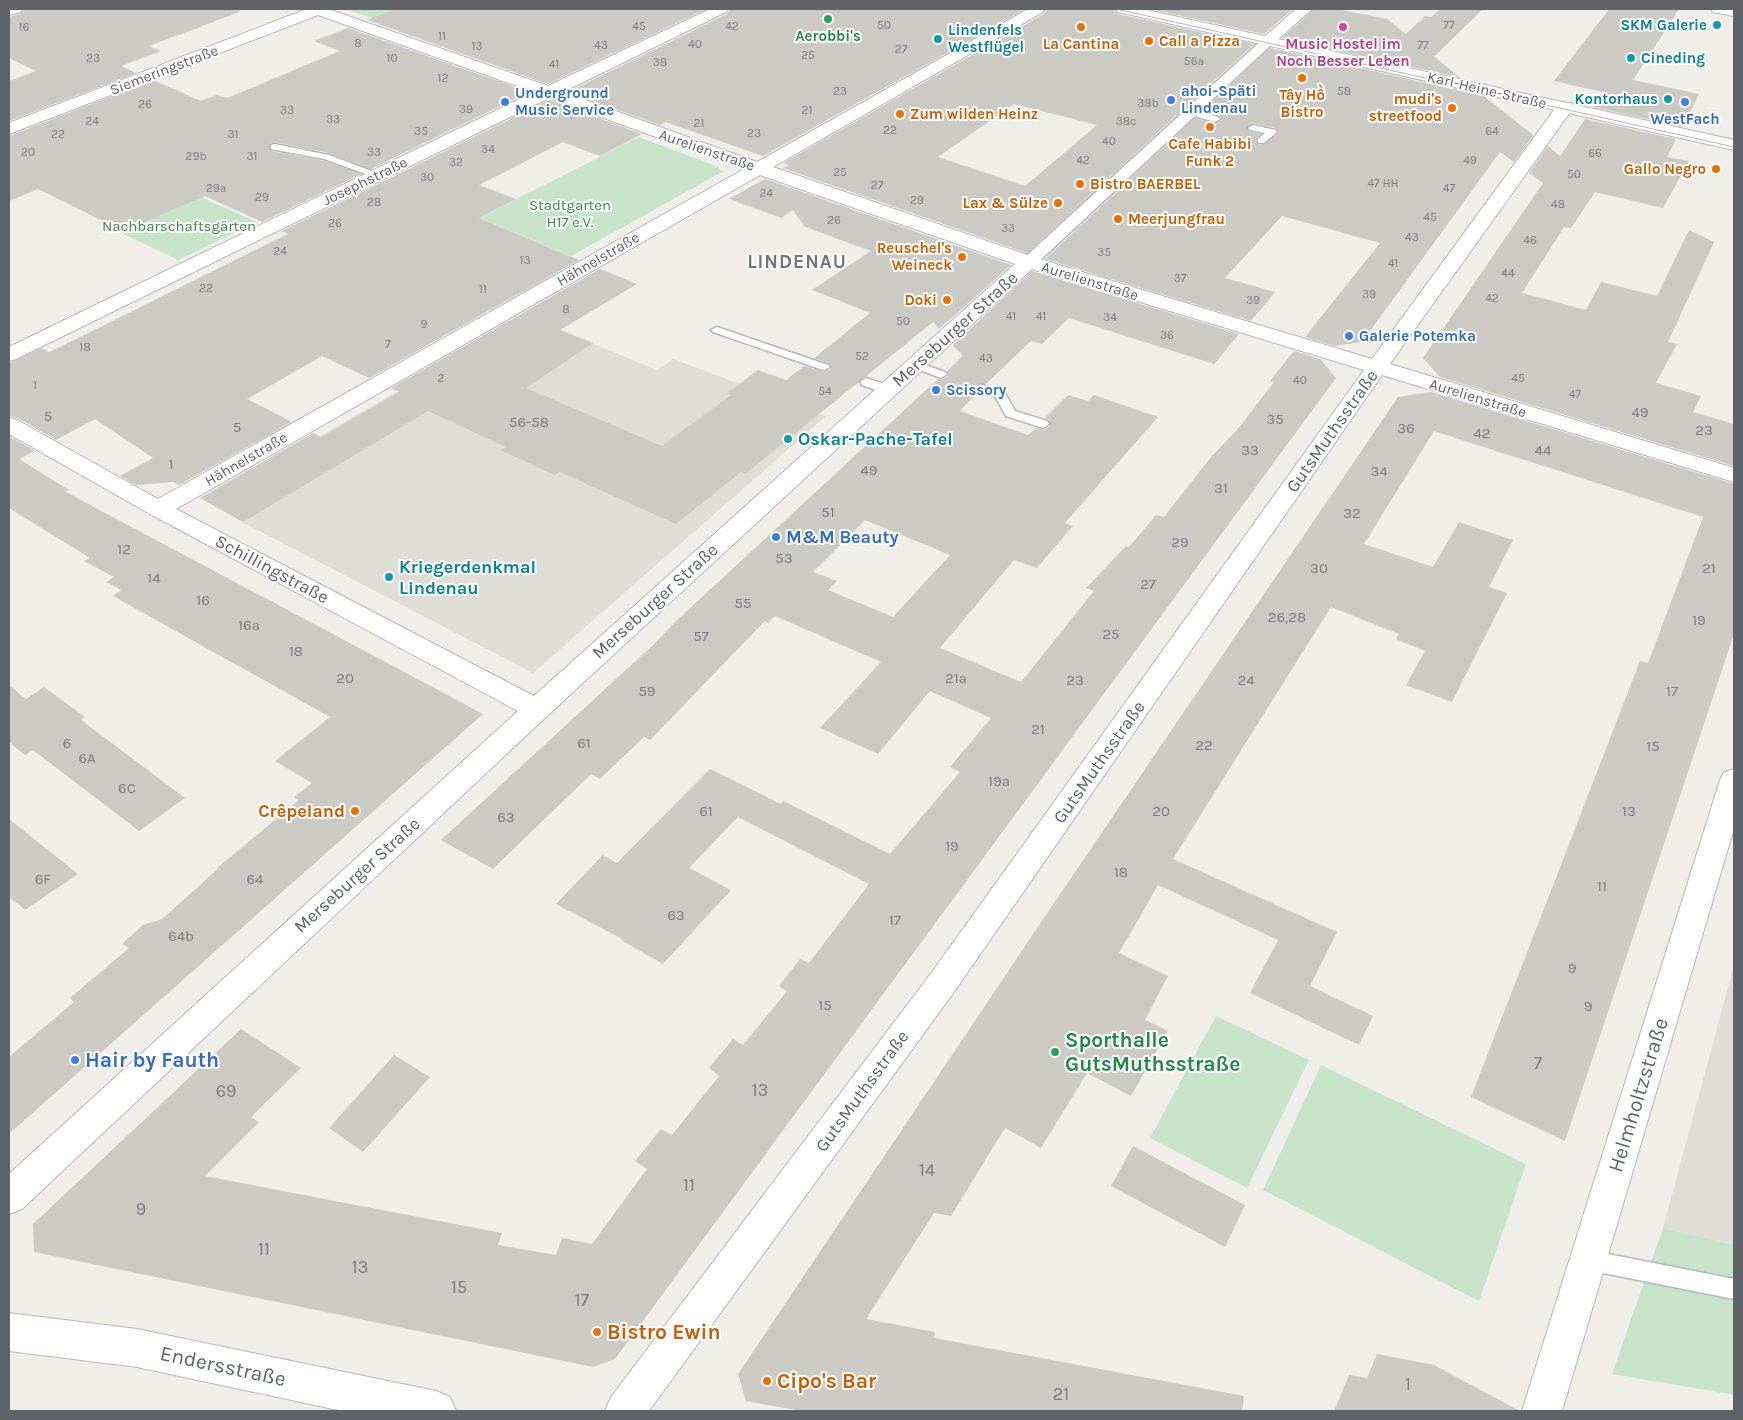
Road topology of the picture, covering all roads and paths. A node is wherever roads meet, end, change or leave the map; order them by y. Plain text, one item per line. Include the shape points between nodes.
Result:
1 (15, 9) edge
2 (721, 9) edge
3 (1038, 9) edge
4 (1123, 9) edge
5 (1305, 9) edge
6 (1718, 9) edge
7 (316, 10) edge
8 (9, 11) edge
9 (1734, 12) edge
10 (1268, 41) junction
11 (549, 92) junction
12 (1565, 107) junction
13 (1191, 112) junction
14 (1215, 119) dead end
15 (1253, 128) dead end
16 (9, 129) edge
17 (1261, 141) dead end
18 (1734, 145) edge
19 (274, 147) dead end
20 (757, 168) junction
21 (377, 175) junction
22 (1029, 262) junction
23 (717, 330) dead end
24 (9, 355) edge
25 (916, 365) junction
26 (824, 367) dead end
27 (1377, 368) junction
28 (941, 374) dead end
29 (866, 382) dead end
30 (982, 389) dead end
31 (888, 390) junction
32 (1043, 424) dead end
33 (9, 425) edge
34 (1734, 475) edge
35 (158, 509) junction
36 (537, 709) junction
37 (1734, 780) edge
38 (9, 1197) edge
39 (1588, 1260) junction
40 (1734, 1289) edge
41 (9, 1332) edge
42 (436, 1411) edge
43 (625, 1411) edge
44 (1542, 1411) edge

1 - 8 street
2 - 11 street, Josephstraße
3 - 20 street, Hähnelstraße
4 - 10 street, Karl-Heine-Straße
5 - 10 street, Merseburger Straße
6 - 9 street
7 - 11 street, Aurelienstraße
7 - 16 street, Siemeringstraße
10 - 12 street, Karl-Heine-Straße
10 - 13 street, Merseburger Straße
11 - 20 street, Aurelienstraße
11 - 21 street, Josephstraße
12 - 18 street, Karl-Heine-Straße
12 - 27 street, GutsMuthsstraße
13 - 14 lane
13 - 22 street, Merseburger Straße
15 - 17 lane via 1272,132
19 - 21 lane via 326,157
20 - 22 street, Aurelienstraße
20 - 35 street, Hähnelstraße
21 - 24 street, Josephstraße
22 - 25 street, Merseburger Straße
22 - 27 street, Aurelienstraße
23 - 26 lane
25 - 28 lane
25 - 31 street, Merseburger Straße
27 - 34 street, Aurelienstraße
27 - 43 street, GutsMuthsstraße via 948,974
29 - 31 lane
30 - 32 lane via 1000,394 1010,413
31 - 36 street, Merseburger Straße
33 - 35 street, Schillingstraße
35 - 36 street, Schillingstraße
36 - 38 street, Merseburger Straße
37 - 39 street, Helmholtzstraße
39 - 40 lane
39 - 44 street, Helmholtzstraße
41 - 42 street, Endersstraße via 138,1348

